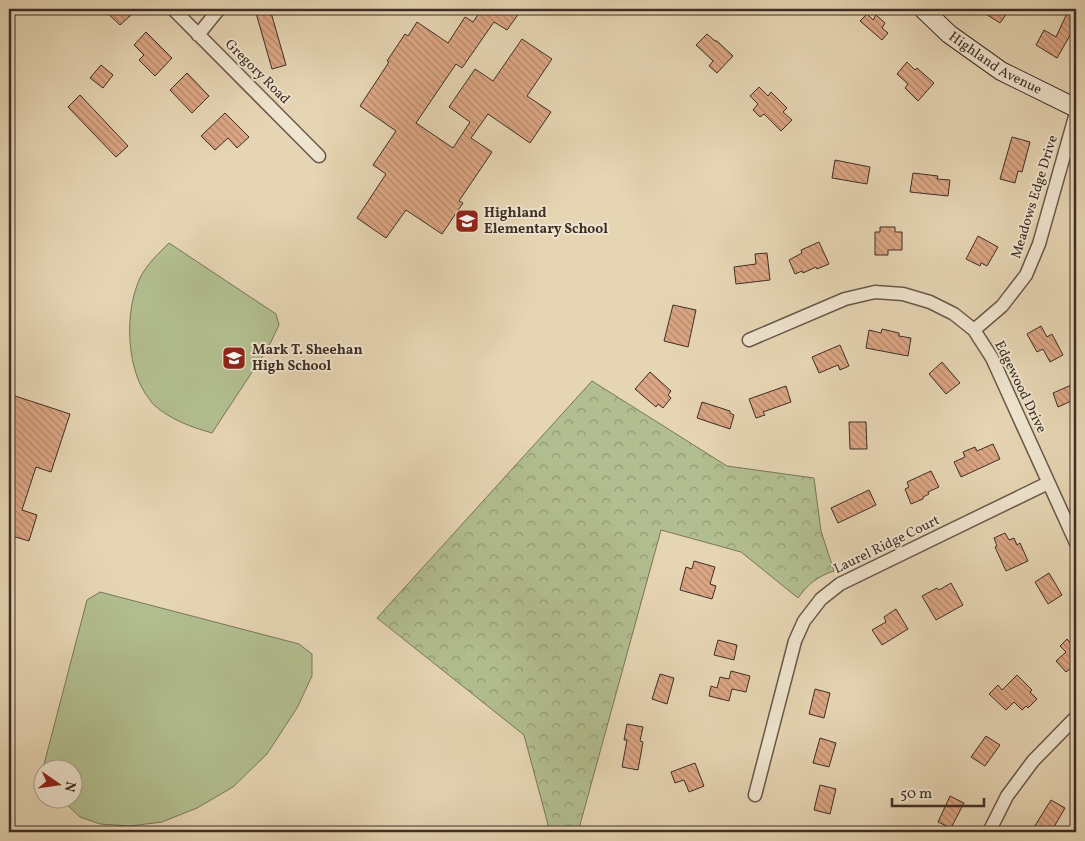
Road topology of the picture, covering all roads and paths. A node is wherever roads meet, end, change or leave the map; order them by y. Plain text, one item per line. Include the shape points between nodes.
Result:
1 (173, 9) edge
2 (219, 9) edge
3 (923, 9) edge
4 (198, 35) junction
5 (1076, 108) edge
6 (1076, 113) edge
7 (319, 156) dead end
8 (974, 330) junction
9 (749, 340) dead end
10 (1048, 483) junction
11 (1076, 543) edge
12 (1076, 717) edge
13 (755, 795) dead end
14 (989, 832) edge

1 - 4 street, Gregory Road
2 - 4 street
3 - 5 street, Highland Avenue via 949,34 1001,72
4 - 7 street, Gregory Road
6 - 8 street, Meadows Edge Drive via 1039,244 1026,275 1002,306
8 - 9 street, Edgewood Drive via 954,314 930,302 903,294 875,292 845,299
8 - 10 street, Edgewood Drive via 992,358
10 - 11 street, Edgewood Drive
10 - 13 street, Laurel Ridge Court via 840,584 821,599 804,621 796,640
12 - 14 street via 1033,761 1008,796

